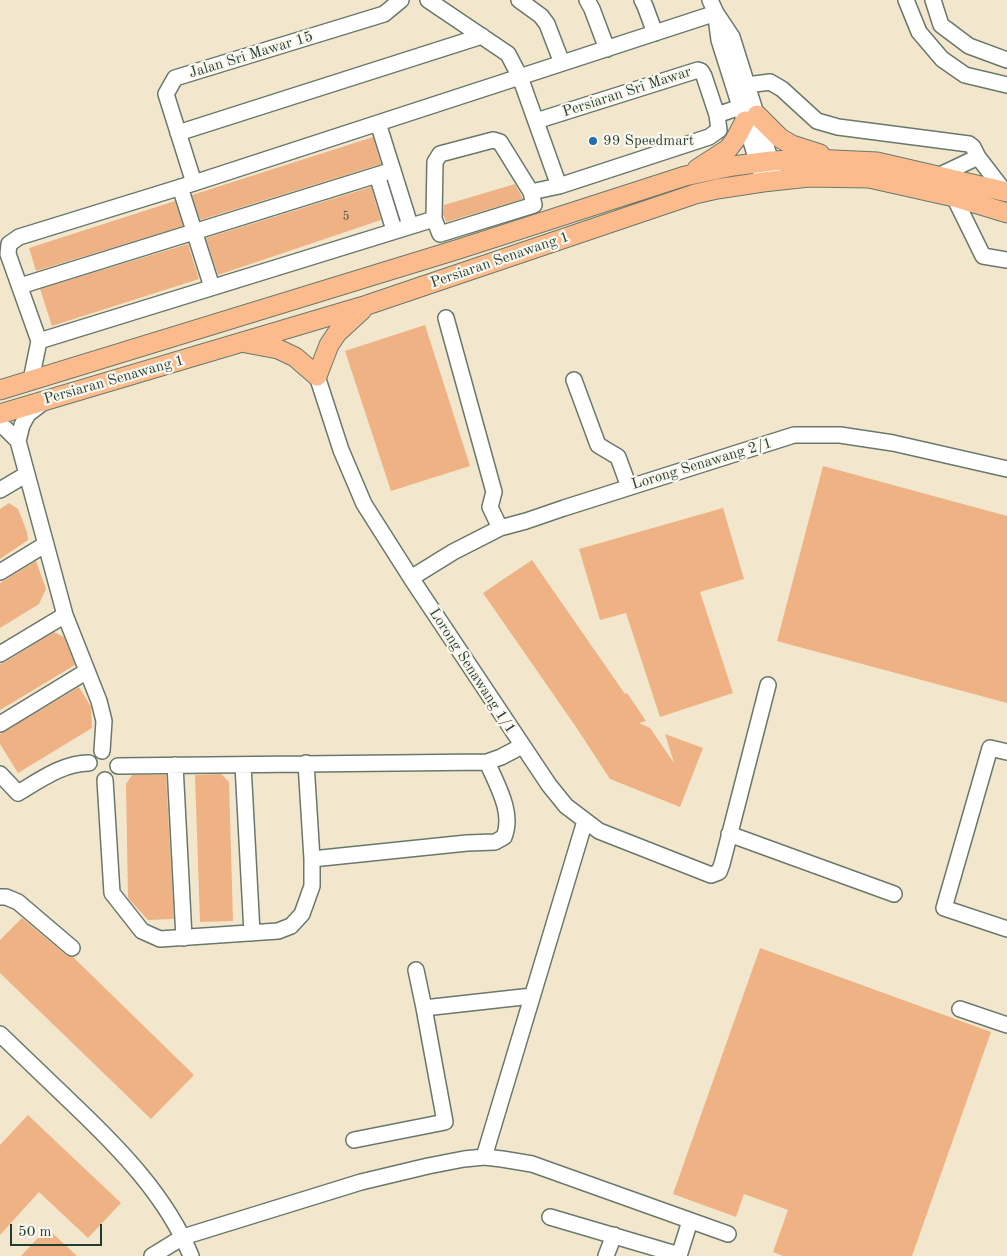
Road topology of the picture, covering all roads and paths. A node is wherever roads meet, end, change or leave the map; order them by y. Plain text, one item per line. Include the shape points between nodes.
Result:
1 (401, 0) edge
2 (428, 0) edge
3 (519, 0) edge
4 (587, 0) edge
5 (642, 0) edge
6 (906, 0) edge
7 (932, 0) edge
8 (713, 7) edge
9 (655, 33) junction
10 (482, 36) junction
11 (606, 49) junction
12 (1007, 60) edge
13 (562, 63) junction
14 (520, 77) junction
15 (747, 85) junction
16 (1007, 85) edge
17 (747, 114) junction
18 (717, 115) junction
19 (536, 122) junction
20 (378, 123) junction
21 (178, 133) junction
22 (978, 157) junction
23 (764, 161) junction
24 (843, 161) junction
25 (393, 170) junction
26 (376, 175) junction
27 (685, 176) junction
28 (938, 176) junction
29 (770, 181) junction
30 (187, 185) junction
31 (559, 186) junction
32 (1006, 191) edge
33 (531, 192) junction
34 (954, 197) junction
35 (522, 208) junction
36 (1007, 213) edge
37 (434, 219) junction
38 (410, 225) junction
39 (530, 226) junction
40 (455, 229) junction
41 (394, 230) junction
42 (194, 232) junction
43 (459, 249) junction
44 (1007, 260) edge
45 (20, 286) junction
46 (212, 287) junction
47 (367, 306) junction
48 (446, 318) dead end
49 (39, 341) junction
50 (244, 342) junction
51 (317, 376) junction
52 (31, 380) junction
53 (574, 380) dead end
54 (0, 390) edge
55 (46, 400) junction
56 (0, 414) edge
57 (0, 426) edge
58 (18, 441) junction
59 (1007, 469) edge
60 (26, 474) junction
61 (629, 487) junction
62 (0, 490) edge
63 (500, 528) junction
64 (46, 544) junction
65 (0, 572) edge
66 (411, 578) junction
67 (65, 615) junction
68 (0, 654) edge
69 (88, 671) junction
70 (768, 685) dead end
71 (0, 724) edge
72 (522, 746) junction
73 (102, 751) junction
74 (1007, 752) edge
75 (487, 762) junction
76 (89, 763) junction
77 (306, 763) junction
78 (244, 765) junction
79 (118, 766) junction
80 (175, 766) junction
81 (0, 774) edge
82 (104, 780) junction
83 (585, 821) junction
84 (729, 834) junction
85 (312, 859) junction
86 (894, 894) dead end
87 (0, 898) edge
88 (1007, 929) edge
89 (252, 933) junction
90 (184, 938) junction
91 (72, 948) dead end
92 (416, 970) dead end
93 (532, 996) junction
94 (424, 1008) junction
95 (960, 1009) dead end
96 (1007, 1025) edge
97 (0, 1034) edge
98 (354, 1140) dead end
99 (484, 1157) junction
100 (550, 1217) dead end
101 (690, 1220) junction
102 (728, 1234) dead end
103 (614, 1235) junction
104 (183, 1237) junction
105 (679, 1255) edge
106 (152, 1256) edge
107 (191, 1256) edge
108 (606, 1256) edge

1 - 21 street, Jalan Sri Mawar 15 via 384,14 176,78 166,94
2 - 10 street
3 - 13 street via 547,24
4 - 11 street
5 - 9 street
6 - 16 street via 919,32 942,59 965,75
7 - 12 street via 941,25 969,46
8 - 9 street
8 - 15 street via 732,36
8 - 17 street via 719,40
9 - 11 street
10 - 14 street via 508,54
10 - 21 street
11 - 13 street
13 - 14 street
14 - 19 street
14 - 20 street
15 - 17 street
15 - 22 street via 770,82 817,121 838,127 969,144
17 - 18 street
17 - 23 street
17 - 24 main road via 792,145
17 - 27 main road via 728,149
18 - 19 street, Persiaran Sri Mawar via 704,76 698,70
18 - 31 street via 719,130 709,137
19 - 31 street
20 - 25 street
20 - 30 street
21 - 30 street, Jalan Sri Mawar 15
22 - 28 street
22 - 32 street
23 - 24 main road, Persiaran Senawang 1
23 - 27 main road, Persiaran Senawang 1
23 - 29 street
24 - 28 main road, Persiaran Senawang 1 via 878,162
25 - 26 street
25 - 38 street
26 - 41 street
26 - 42 street
27 - 39 main road, Persiaran Senawang 1
28 - 32 main road, Persiaran Senawang 1
29 - 34 main road, Persiaran Senawang 1 via 809,177 869,178
29 - 47 main road, Persiaran Senawang 1 via 695,194
30 - 42 street, Jalan Sri Mawar 15
30 - 45 street via 19,237 9,244 8,254
31 - 33 street
33 - 35 street via 534,205
33 - 37 street via 500,142 493,140 440,154 435,162
34 - 36 main road, Persiaran Senawang 1
34 - 44 street via 983,256
35 - 39 street
35 - 40 street
37 - 38 street
37 - 40 street via 440,234
38 - 41 street
39 - 43 main road, Persiaran Senawang 1
40 - 43 street
41 - 46 street
42 - 45 street
42 - 46 street, Jalan Sri Mawar 15
43 - 52 main road, Persiaran Senawang 1
45 - 49 street
46 - 49 street
47 - 50 main road, Persiaran Senawang 1
47 - 51 main road via 337,333
48 - 63 street via 494,492 490,508
49 - 52 street
50 - 51 main road via 278,349 295,357
50 - 55 main road, Persiaran Senawang 1
51 - 66 street, Lorong Senawang 1/1 via 341,450 364,504
52 - 54 main road, Persiaran Senawang 1
53 - 61 street via 598,445 618,457
55 - 56 main road, Persiaran Senawang 1
55 - 58 street via 28,414
57 - 58 street
58 - 60 street
59 - 61 street, Lorong Senawang 2/1 via 893,443 840,435 794,435
60 - 62 street
60 - 64 street
61 - 63 street, Lorong Senawang 2/1
63 - 66 street, Lorong Senawang 2/1
64 - 65 street
64 - 67 street
66 - 72 street, Lorong Senawang 1/1
67 - 68 street
67 - 69 street
69 - 71 street
69 - 73 street via 104,721
70 - 84 street
72 - 75 street
72 - 83 street, Lorong Senawang 1/1 via 549,786
73 - 76 street
73 - 79 street via 111,753
74 - 88 street via 990,748 944,908
75 - 77 street
75 - 85 street via 507,815 508,828 504,838 495,842
76 - 81 street via 54,771 18,793
76 - 82 street via 90,772
77 - 78 street
77 - 85 street
78 - 80 street
78 - 89 street
79 - 80 street
79 - 82 street via 115,774
80 - 90 street
82 - 90 street via 112,893 142,930 160,939
83 - 84 street, Lorong Senawang 1/1 via 598,831 711,875 719,872
83 - 93 street
84 - 86 street
85 - 89 street via 312,886 302,914 291,926 278,931
87 - 91 street via 18,902
89 - 90 street
92 - 94 street
93 - 94 street
93 - 99 street
94 - 98 street via 445,1122
95 - 96 street
97 - 104 street via 105,1135 147,1181
99 - 101 street via 532,1164
99 - 104 street via 446,1162 361,1182
100 - 103 street
101 - 102 street
101 - 105 street
103 - 105 street
103 - 108 street
104 - 106 street
104 - 107 street

